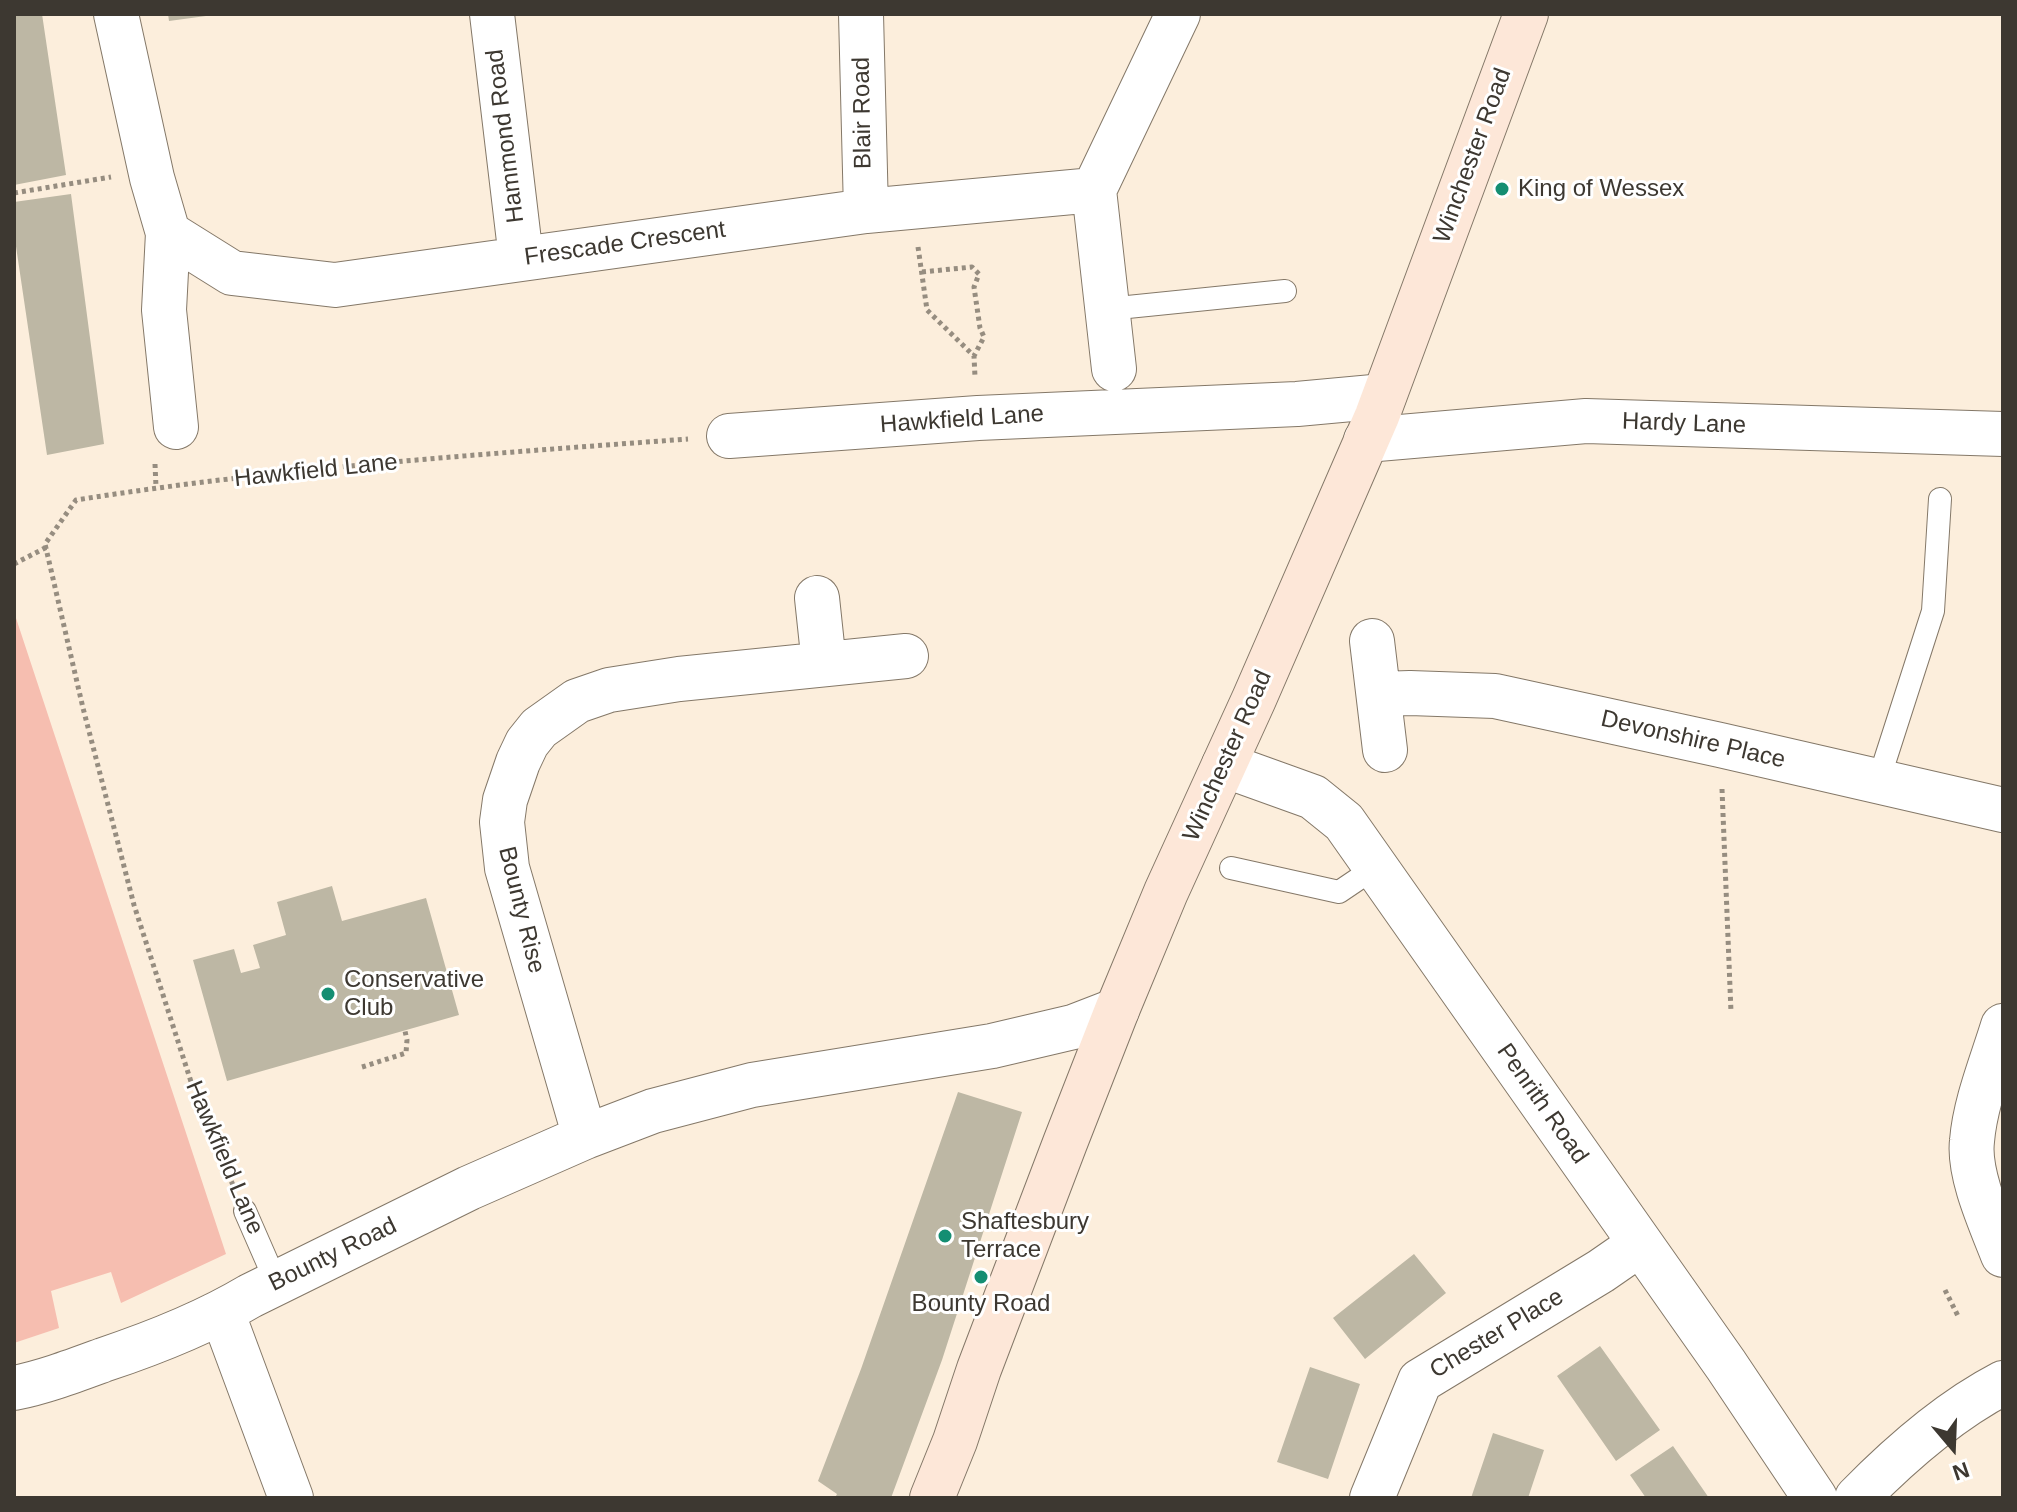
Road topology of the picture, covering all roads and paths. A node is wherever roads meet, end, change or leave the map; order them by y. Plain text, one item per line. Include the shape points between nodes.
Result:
1 (116, 14) edge
2 (492, 14) edge
3 (861, 14) edge
4 (1178, 14) edge
5 (1526, 14) edge
6 (120, 176) dead end
7 (1094, 190) junction
8 (14, 193) edge
9 (915, 207) junction
10 (866, 211) junction
11 (168, 233) junction
12 (521, 258) junction
13 (922, 272) junction
14 (1285, 291) dead end
15 (1108, 309) junction
16 (974, 356) junction
17 (1114, 369) dead end
18 (1384, 396) junction
19 (978, 418) junction
20 (176, 427) dead end
21 (2003, 434) edge
22 (729, 436) joint
23 (1366, 440) junction
24 (1940, 499) dead end
25 (47, 547) junction
26 (14, 564) edge
27 (817, 598) dead end
28 (1372, 641) dead end
29 (906, 656) dead end
30 (824, 664) junction
31 (1379, 694) junction
32 (1720, 745) junction
33 (1385, 750) dead end
34 (1224, 765) junction
35 (1878, 782) junction
36 (2003, 810) edge
37 (1376, 867) junction
38 (1231, 868) dead end
39 (1117, 1010) junction
40 (1731, 1012) dead end
41 (2003, 1026) edge
42 (405, 1031) dead end
43 (362, 1067) dead end
44 (585, 1137) junction
45 (245, 1211) joint
46 (1640, 1244) junction
47 (2003, 1255) edge
48 (276, 1282) junction
49 (1945, 1290) dead end
50 (222, 1312) junction
51 (1958, 1316) dead end
52 (2003, 1383) edge
53 (14, 1388) edge
54 (291, 1498) edge
55 (932, 1498) edge
56 (1372, 1498) edge
57 (1815, 1498) edge
58 (1857, 1498) edge

1 - 11 street
2 - 12 street, Hammond Road
3 - 10 street, Blair Road
4 - 7 street
5 - 18 street, Winchester Road
6 - 8 path
7 - 9 street, Frescade Crescent
7 - 15 street
9 - 10 street, Frescade Crescent
9 - 13 path
10 - 12 street, Frescade Crescent
11 - 12 street, Frescade Crescent via 232,273 335,285
11 - 20 street via 164,310
13 - 16 path via 927,310
13 - 16 path via 972,267 979,274 974,287 984,337
14 - 15 lane
15 - 17 street
16 - 19 path
18 - 19 street, Hawkfield Lane
18 - 23 street, Winchester Road
19 - 22 street, Hawkfield Lane
21 - 23 street, Hardy Lane via 1586,421
22 - 25 path, Hawkfield Lane via 441,458 76,500
23 - 34 street, Winchester Road
24 - 35 lane via 1933,611
25 - 26 path
25 - 45 path, Hawkfield Lane via 134,905 204,1122
27 - 30 street
28 - 31 street
29 - 30 street, Bounty Rise
30 - 44 street, Bounty Rise via 609,690 577,701 527,743 505,800 503,844
31 - 32 street, Devonshire Place via 1495,696
31 - 33 street
32 - 35 street, Devonshire Place
32 - 40 path
34 - 37 street, Penrith Road via 1313,797 1344,822
34 - 39 street, Winchester Road
35 - 36 street, Devonshire Place
37 - 38 lane via 1339,892
37 - 46 street, Penrith Road
39 - 44 street, Bounty Road via 1073,1027 992,1046 752,1085 653,1111
39 - 55 street, Winchester Road
41 - 47 street via 1971,1144 1976,1181
42 - 43 path via 406,1053
44 - 48 street, Bounty Road
45 - 48 lane, Hawkfield Lane
46 - 56 street, Chester Place via 1420,1381
46 - 57 street, Penrith Road
48 - 50 street, Bounty Road
49 - 51 path
50 - 53 street, Bounty Road via 159,1341
50 - 54 street
52 - 58 street via 1961,1407

